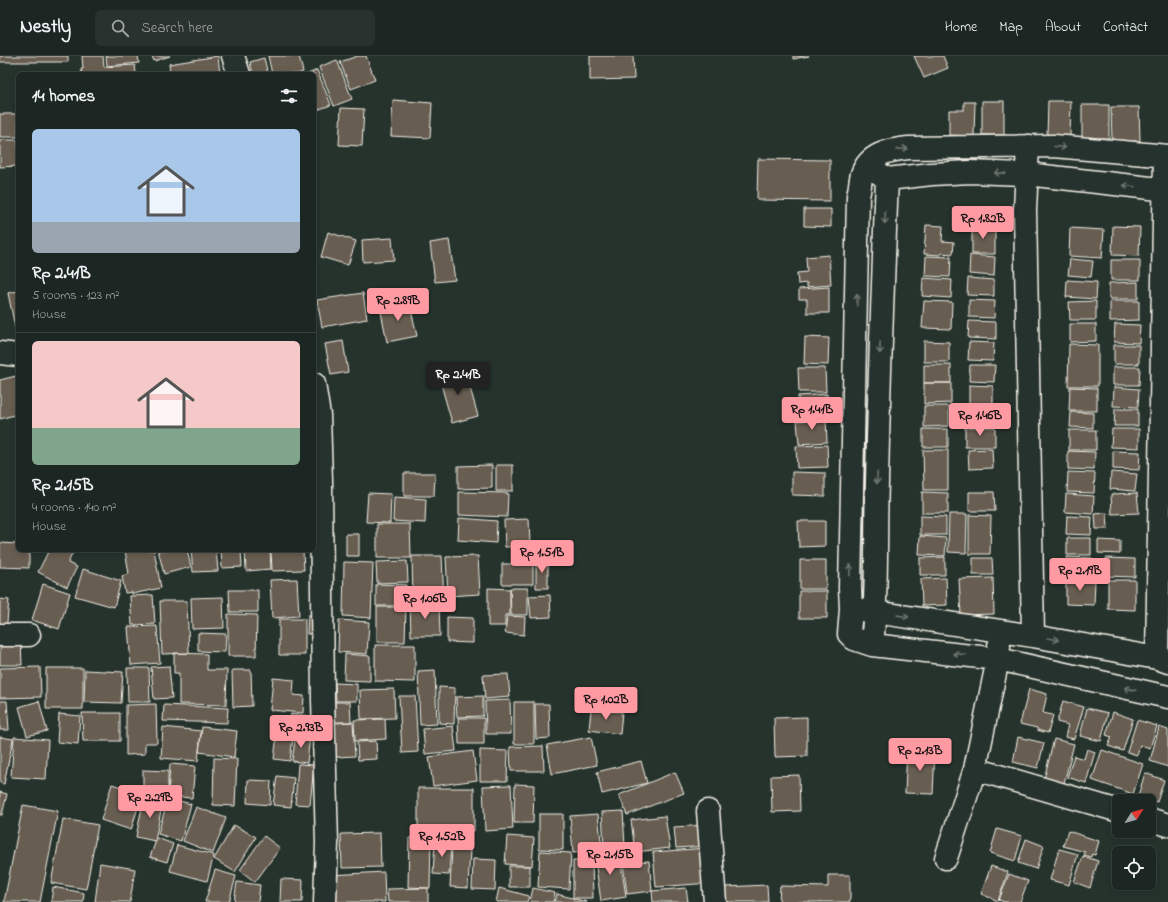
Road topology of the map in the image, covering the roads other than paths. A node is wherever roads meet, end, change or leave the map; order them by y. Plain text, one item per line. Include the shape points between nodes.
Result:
1 (233, 56) edge
2 (238, 72) edge
3 (1028, 146) junction
4 (1166, 156) edge
5 (868, 164) junction
6 (1026, 174) junction
7 (887, 180) junction
8 (1166, 190) edge
9 (0, 352) edge
10 (16, 355) edge
11 (316, 396) edge
12 (851, 609) junction
13 (876, 612) junction
14 (1001, 631) junction
15 (0, 635) edge
16 (29, 635) dead end
17 (1033, 636) junction
18 (872, 645) junction
19 (998, 660) junction
20 (1162, 660) edge
21 (1168, 697) edge
22 (975, 769) junction
23 (1112, 809) edge
24 (708, 811) dead end
25 (1156, 821) edge
26 (1168, 825) edge
27 (946, 858) dead end
28 (324, 902) edge
29 (715, 902) edge

1 - 2 street
3 -> 4 street
5 -> 3 street via 889,150
3 - 6 street
4 - 8 street
5 - 7 street
12 -> 5 street via 858,196 862,174
6 -> 7 street via 970,172
8 -> 6 street
6 - 17 street
7 -> 13 street via 880,329
8 - 20 street
9 - 10 street
11 - 28 street via 321,481 326,843
12 - 13 street
12 - 18 street via 849,634
13 -> 14 street
13 - 18 street
14 - 17 street
14 - 19 street
15 - 16 street
17 -> 20 street
19 -> 18 street
21 -> 19 street
19 - 22 street
22 - 23 street
22 - 27 street
24 - 29 street
25 - 26 street

